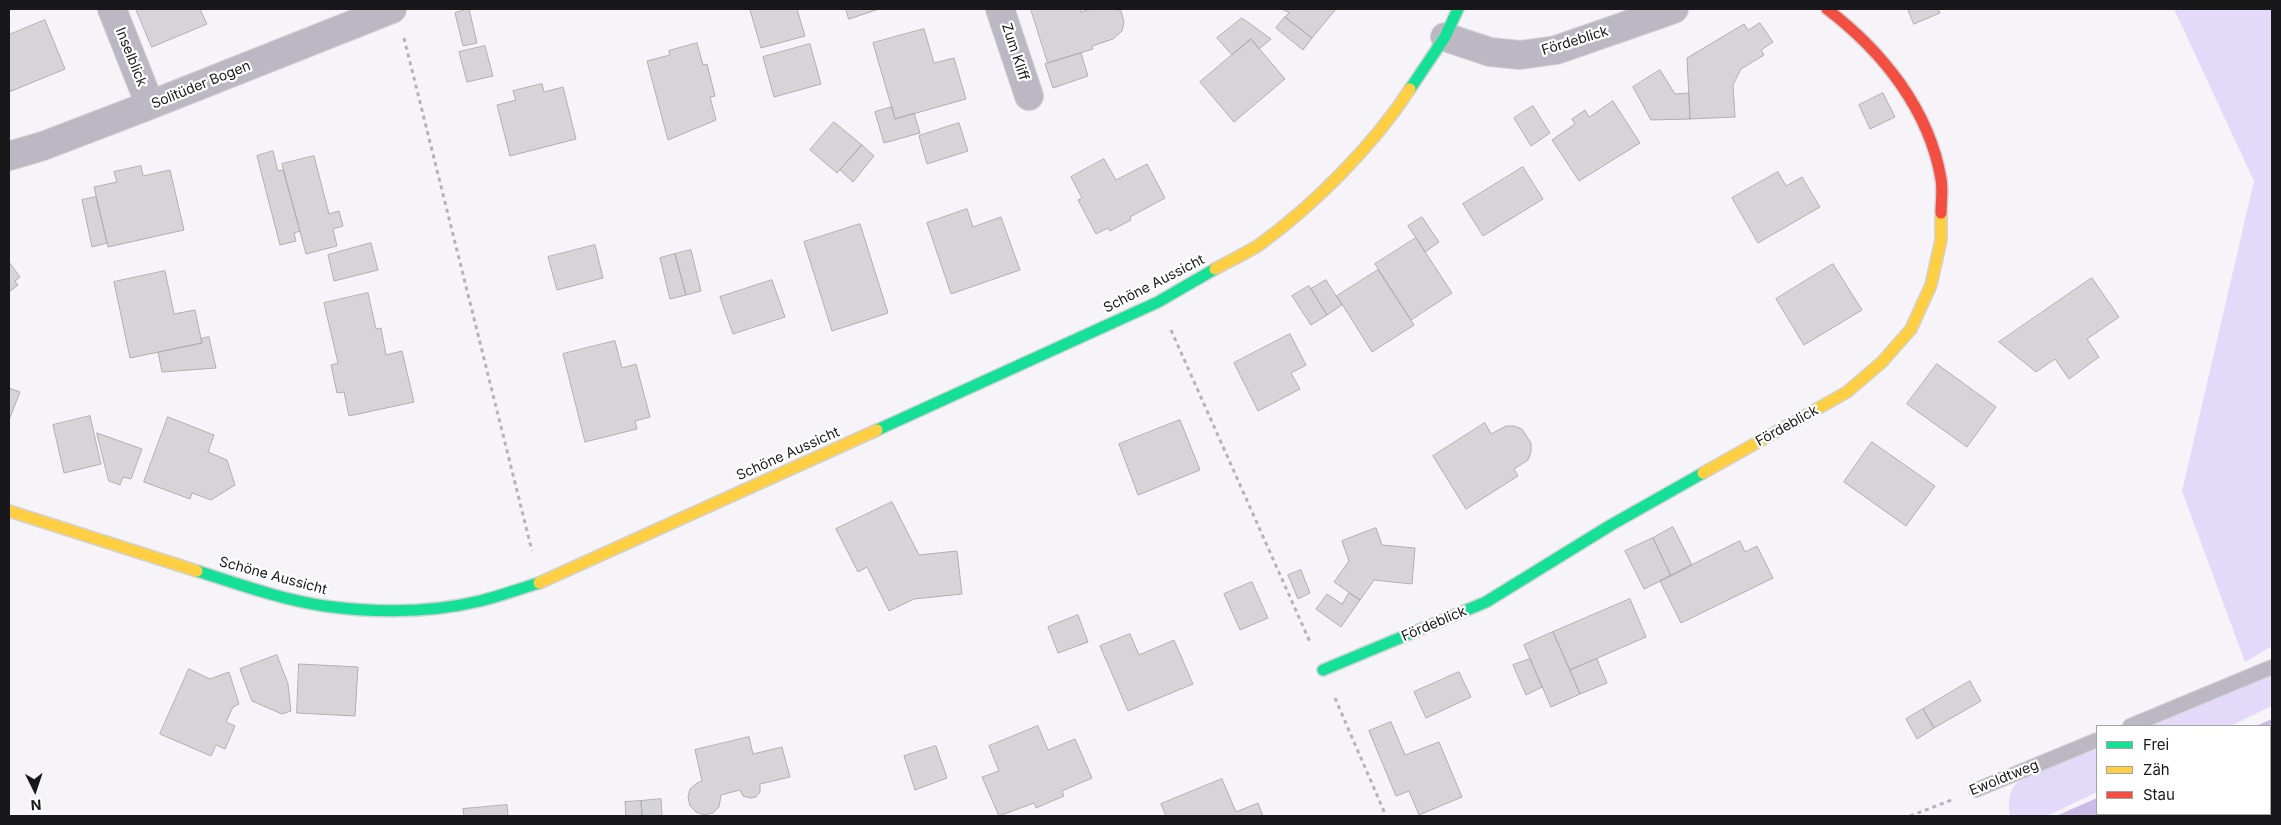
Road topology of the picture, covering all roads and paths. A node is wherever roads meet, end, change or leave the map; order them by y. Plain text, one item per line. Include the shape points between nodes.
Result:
1 (112, 9) edge
2 (392, 9) edge
3 (1000, 9) edge
4 (1458, 9) edge
5 (1674, 9) edge
6 (1827, 9) edge
7 (1445, 37) junction
8 (403, 38) dead end
9 (1030, 96) dead end
10 (150, 105) junction
11 (9, 156) edge
12 (1180, 350) dead end
13 (9, 511) edge
14 (540, 583) junction
15 (2272, 667) edge
16 (1323, 670) junction
17 (2132, 725) edge
18 (2096, 740) edge
19 (1976, 790) joint
20 (1386, 816) edge
21 (1910, 816) edge

1 - 10 street, Inselblick
2 - 10 street, Solitüder Bogen
3 - 9 street, Zum Kliff
4 - 7 street, Schöne Aussicht
5 - 7 street, Fördeblick via 1556,50 1520,56 1490,52
6 - 16 street, Fördeblick via 1855,30 1904,87 1927,128 1941,180 1940,240 1931,285 1910,329 1882,362 1847,392 1612,525 1486,602
7 - 14 street, Schöne Aussicht via 1396,112 1334,181 1258,245 1158,302
8 - 14 path
10 - 11 street, Solitüder Bogen
12 - 16 path
13 - 14 street, Schöne Aussicht via 260,591 325,606 396,611 428,609 480,601
15 - 17 lane
16 - 20 path
18 - 19 lane, Ewoldtweg
19 - 21 path, Ewoldtweg

